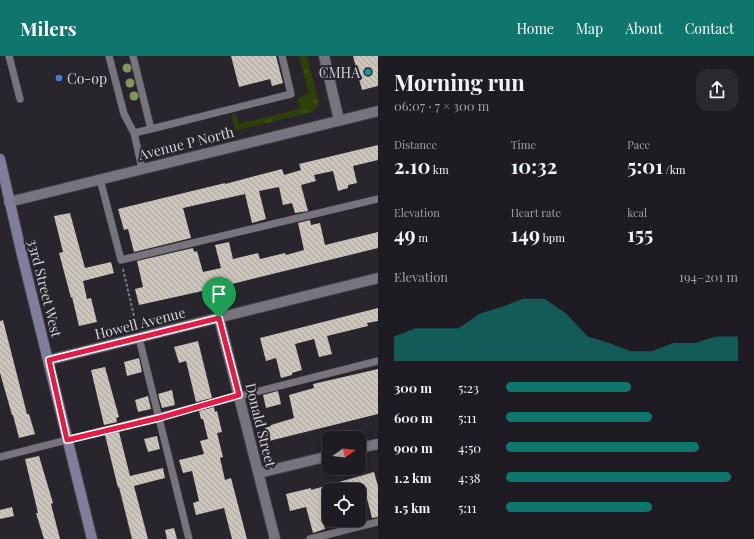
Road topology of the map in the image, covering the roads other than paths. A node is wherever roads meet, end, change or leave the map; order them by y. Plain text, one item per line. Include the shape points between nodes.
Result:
1 (10, 56) edge
2 (109, 56) edge
3 (133, 56) edge
4 (282, 56) edge
5 (324, 56) edge
6 (20, 99) dead end
7 (378, 111) edge
8 (339, 120) junction
9 (151, 129) junction
10 (134, 133) junction
11 (0, 159) edge
12 (142, 168) junction
13 (100, 179) junction
14 (378, 199) edge
15 (5, 203) edge
16 (378, 278) edge
17 (219, 318) junction
18 (139, 338) junction
19 (49, 360) junction
20 (378, 361) edge
21 (239, 395) junction
22 (159, 418) junction
23 (67, 440) junction
24 (378, 444) edge
25 (366, 447) edge
26 (0, 457) edge
27 (322, 458) edge
28 (259, 473) junction
29 (378, 522) edge
30 (92, 539) edge
31 (190, 539) edge
32 (276, 539) edge
33 (310, 539) edge

1 - 6 lane
2 - 10 lane via 124,114
3 - 9 lane
4 - 9 lane via 292,94
5 - 8 street
7 - 8 street, Avenue P North
8 - 12 street, Avenue P North
9 - 10 lane
10 - 12 lane
11 - 15 main road, 33rd Street West
12 - 13 street, Avenue P North
13 - 14 lane via 121,260
13 - 15 street, Avenue P North
15 - 19 main road, 33rd Street West
16 - 17 street, Howell Avenue
17 - 18 street, Howell Avenue
17 - 21 street, Donald Street
18 - 19 street, Howell Avenue
18 - 22 lane
19 - 23 main road, 33rd Street West
20 - 21 lane
21 - 22 lane
21 - 28 street, Donald Street
22 - 23 lane
22 - 31 lane
23 - 26 lane
23 - 30 main road, 33rd Street West
24 - 25 street
27 - 28 street
28 - 32 street, Donald Street
29 - 33 lane

